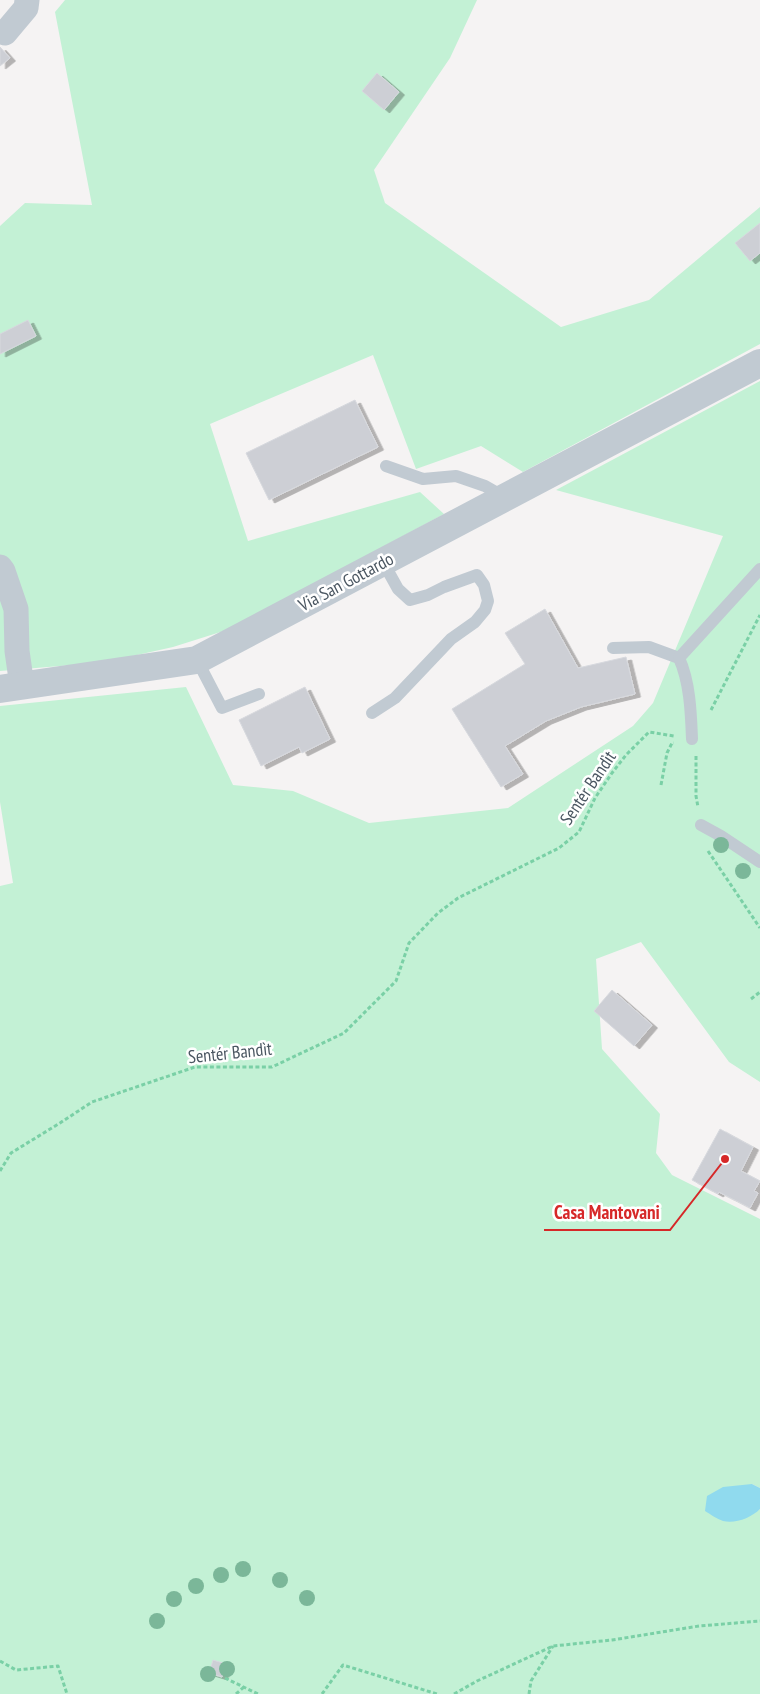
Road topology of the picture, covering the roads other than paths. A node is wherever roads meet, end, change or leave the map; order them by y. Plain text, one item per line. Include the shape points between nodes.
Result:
1 (27, 0) edge
2 (5, 33) dead end
3 (760, 363) edge
4 (386, 466) dead end
5 (506, 498) junction
6 (383, 562) junction
7 (0, 567) edge
8 (760, 569) edge
9 (613, 648) dead end
10 (679, 658) junction
11 (197, 660) junction
12 (11, 688) edge
13 (258, 694) dead end
14 (372, 713) dead end
15 (692, 739) dead end
16 (700, 824) dead end
17 (760, 862) edge

1 - 2 street via 26,8
3 - 5 street, Via San Gottardo
4 - 5 lane via 423,479 456,476 485,486
5 - 6 street, Via San Gottardo
6 - 11 street, Via San Gottardo
6 - 14 lane via 398,589 410,600 477,575 484,585 488,601 475,622 451,639 395,698
7 - 12 street, Via San Gottardo via 16,609 17,650
8 - 10 lane
9 - 10 lane via 649,647
10 - 15 lane via 692,714
11 - 12 street, Via San Gottardo
11 - 13 lane via 222,708
16 - 17 lane

